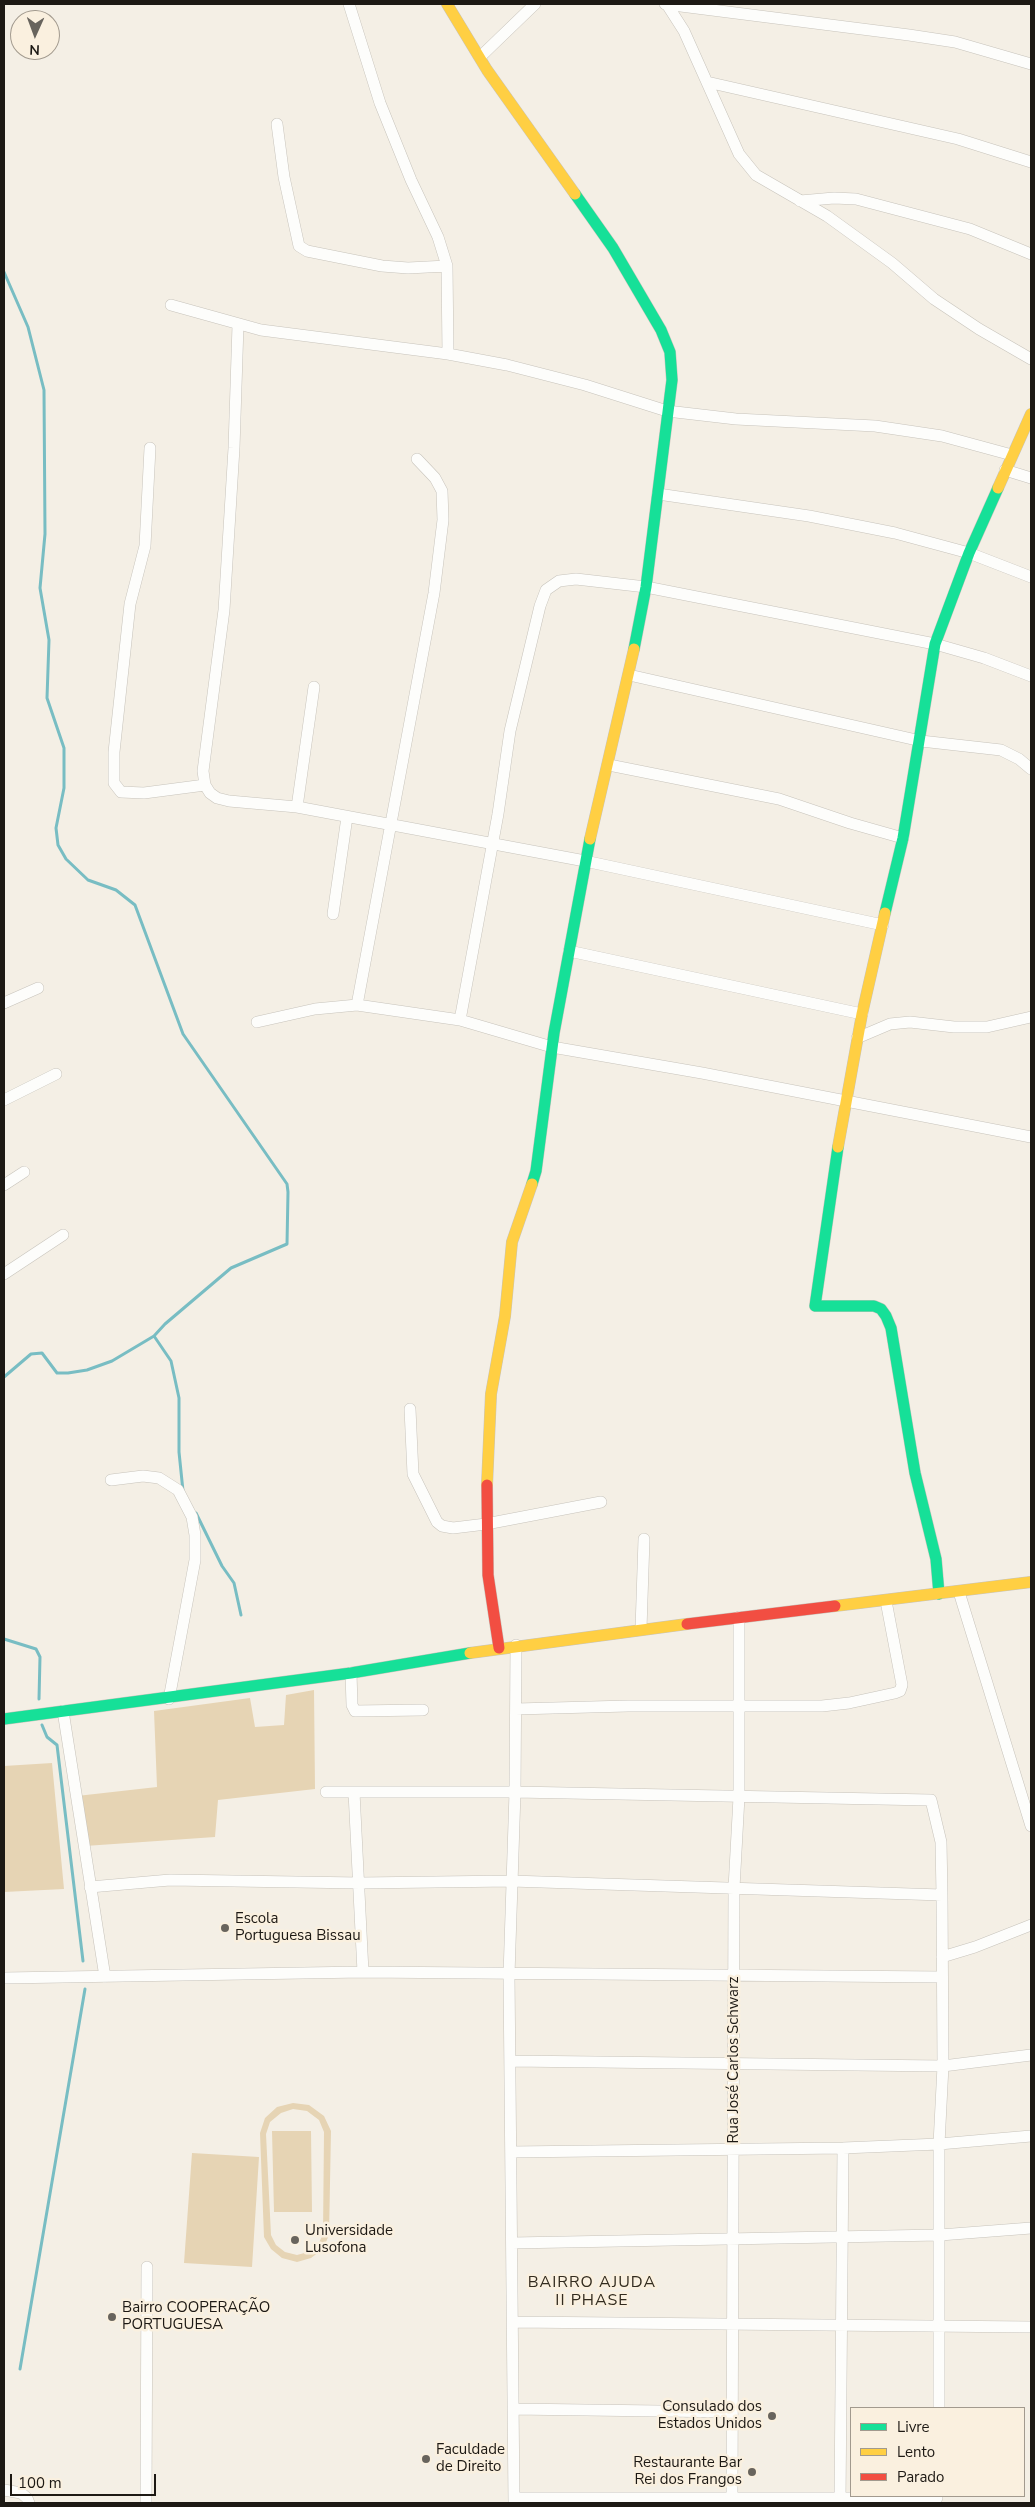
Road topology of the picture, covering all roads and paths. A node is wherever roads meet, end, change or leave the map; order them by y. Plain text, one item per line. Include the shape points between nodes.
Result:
1 (349, 4) edge
2 (447, 4) edge
3 (535, 4) edge
4 (667, 5) edge
5 (480, 57) junction
6 (1031, 64) edge
7 (707, 82) junction
8 (277, 124) dead end
9 (1031, 162) edge
10 (800, 201) junction
11 (1031, 254) edge
12 (447, 266) junction
13 (171, 305) dead end
14 (238, 325) junction
15 (448, 354) junction
16 (1031, 359) edge
17 (667, 411) junction
18 (1031, 414) edge
19 (150, 448) dead end
20 (1012, 455) junction
21 (417, 459) dead end
22 (1005, 470) junction
23 (1031, 478) edge
24 (658, 494) junction
25 (969, 553) junction
26 (1031, 577) edge
27 (646, 587) junction
28 (935, 644) junction
29 (628, 675) junction
30 (1031, 676) edge
31 (314, 687) dead end
32 (921, 741) junction
33 (608, 765) junction
34 (1031, 769) edge
35 (205, 785) junction
36 (297, 807) junction
37 (347, 817) junction
38 (390, 825) junction
39 (903, 838) junction
40 (492, 843) junction
41 (585, 861) junction
42 (333, 914) dead end
43 (883, 924) junction
44 (569, 951) junction
45 (38, 988) dead end
46 (4, 1003) edge
47 (357, 1005) junction
48 (862, 1014) junction
49 (1031, 1017) edge
50 (460, 1020) junction
51 (257, 1022) dead end
52 (857, 1038) junction
53 (552, 1047) junction
54 (56, 1074) dead end
55 (4, 1100) edge
56 (845, 1101) junction
57 (1031, 1137) edge
58 (24, 1172) dead end
59 (4, 1185) edge
60 (63, 1235) dead end
61 (4, 1274) edge
62 (410, 1410) dead end
63 (111, 1480) dead end
64 (601, 1502) dead end
65 (486, 1524) junction
66 (644, 1539) dead end
67 (1031, 1582) edge
68 (959, 1592) junction
69 (939, 1594) junction
70 (886, 1601) junction
71 (738, 1617) junction
72 (641, 1629) junction
73 (516, 1645) junction
74 (499, 1648) junction
75 (351, 1673) junction
76 (168, 1699) junction
77 (740, 1708) junction
78 (516, 1709) junction
79 (423, 1710) dead end
80 (63, 1711) junction
81 (4, 1719) edge
82 (326, 1792) dead end
83 (354, 1792) junction
84 (515, 1792) junction
85 (739, 1797) junction
86 (1027, 1799) edge
87 (1031, 1826) edge
88 (511, 1881) junction
89 (360, 1882) junction
90 (90, 1887) junction
91 (734, 1888) junction
92 (942, 1895) junction
93 (1031, 1924) edge
94 (942, 1957) junction
95 (363, 1972) junction
96 (509, 1975) junction
97 (734, 1976) junction
98 (105, 1977) junction
99 (942, 1977) junction
100 (4, 1978) edge
101 (1031, 2055) edge
102 (510, 2061) junction
103 (734, 2064) junction
104 (943, 2066) junction
105 (1031, 2136) edge
106 (939, 2144) junction
107 (843, 2148) junction
108 (733, 2150) junction
109 (511, 2152) junction
110 (1031, 2228) edge
111 (940, 2235) junction
112 (842, 2238) junction
113 (733, 2241) junction
114 (512, 2243) junction
115 (147, 2267) dead end
116 (513, 2322) junction
117 (733, 2324) junction
118 (842, 2325) junction
119 (940, 2326) junction
120 (1031, 2327) edge
121 (939, 2407) edge
122 (513, 2409) junction
123 (732, 2412) junction
124 (4, 2490) edge
125 (937, 2499) edge
126 (840, 2500) edge
127 (514, 2501) edge
128 (732, 2501) edge
129 (29, 2503) edge
130 (146, 2503) edge

1 - 12 street via 380,103 438,237
2 - 5 street
3 - 5 street
4 - 6 street via 730,10 955,42
4 - 7 street via 684,31
5 - 17 street via 613,248 661,330 670,352 672,380
7 - 9 street via 958,139
7 - 10 street via 746,166
8 - 12 street via 298,246 306,251 382,266
10 - 11 street via 856,199 970,229
10 - 16 street via 852,233 934,299
12 - 15 street
13 - 14 street
14 - 15 street
14 - 35 street via 224,610 204,771
15 - 17 street via 554,376
17 - 20 street via 736,419 894,428 942,436
17 - 24 street
18 - 20 street
19 - 35 street via 145,546 130,604 113,777 116,789 128,793
20 - 22 street
21 - 38 street via 435,478 444,504 434,593
22 - 23 street
22 - 25 street
24 - 25 street via 846,523
24 - 27 street
25 - 26 street
25 - 28 street
27 - 28 street
27 - 29 street
27 - 40 street via 576,579 559,581 546,590 510,731
28 - 30 street
28 - 32 street
29 - 32 street
29 - 33 street
31 - 36 street
32 - 34 street via 1001,750
32 - 39 street
33 - 39 street via 778,798 850,824
33 - 41 street
35 - 36 street via 216,798
36 - 37 street
37 - 38 street
37 - 42 street
38 - 40 street
38 - 47 street
39 - 43 street
40 - 41 street
40 - 50 street
41 - 43 street
41 - 44 street
43 - 48 street
44 - 48 street
44 - 53 street
45 - 46 street
47 - 50 street
47 - 51 street via 315,1008
48 - 52 street
49 - 52 street via 987,1026 890,1024
50 - 53 street
52 - 56 street
53 - 56 street
53 - 65 street via 536,1171 512,1242 505,1316 491,1394
54 - 55 street
56 - 57 street
56 - 69 street via 815,1306 874,1306 886,1316 891,1328 920,1498 936,1559
58 - 59 street
60 - 61 street
62 - 65 street via 413,1474 437,1522 452,1528
63 - 76 street via 143,1476 159,1478 178,1490 192,1517 195,1560
64 - 65 street
65 - 74 street via 488,1575
66 - 72 street
67 - 68 street
68 - 69 street
68 - 86 street
69 - 70 street
70 - 71 street
70 - 77 street via 902,1685 900,1691 840,1704
71 - 72 street
71 - 77 street, Rua José Carlos Schwarz
72 - 73 street
73 - 74 street
73 - 78 street
74 - 75 street
75 - 76 street
75 - 79 street via 355,1711
76 - 80 street
77 - 78 street
77 - 85 street, Rua José Carlos Schwarz
78 - 84 street
80 - 81 street
80 - 90 street
82 - 83 street
83 - 84 street
83 - 89 street
84 - 85 street
84 - 88 street
85 - 91 street, Rua José Carlos Schwarz
85 - 92 street via 931,1800 941,1842
86 - 87 street
88 - 89 street
88 - 91 street
88 - 96 street
89 - 90 street via 170,1880
89 - 95 street
90 - 98 street
91 - 92 street
91 - 97 street, Rua José Carlos Schwarz
92 - 94 street
93 - 94 street
94 - 99 street
95 - 96 street
95 - 98 street
96 - 97 street
96 - 102 street
97 - 99 street
97 - 103 street, Rua José Carlos Schwarz
98 - 100 street
99 - 104 street
101 - 104 street
102 - 103 street
102 - 109 street
103 - 104 street
103 - 108 street, Rua José Carlos Schwarz
104 - 106 street
105 - 106 street
106 - 107 street
106 - 111 street
107 - 108 street
107 - 112 street
108 - 109 street
108 - 113 street, Rua José Carlos Schwarz
109 - 114 street
110 - 111 street
111 - 112 street
111 - 119 street
112 - 113 street
112 - 118 street
113 - 114 street
113 - 117 street, Rua José Carlos Schwarz
114 - 116 street
115 - 130 street
116 - 117 street
116 - 122 street
117 - 118 street
117 - 123 street, Rua José Carlos Schwarz
118 - 119 street
118 - 126 street
119 - 120 street
119 - 121 street
122 - 123 street
122 - 127 street
123 - 128 street, Rua José Carlos Schwarz
124 - 129 street via 22,2493
125 - 126 street
126 - 128 street
127 - 128 street

